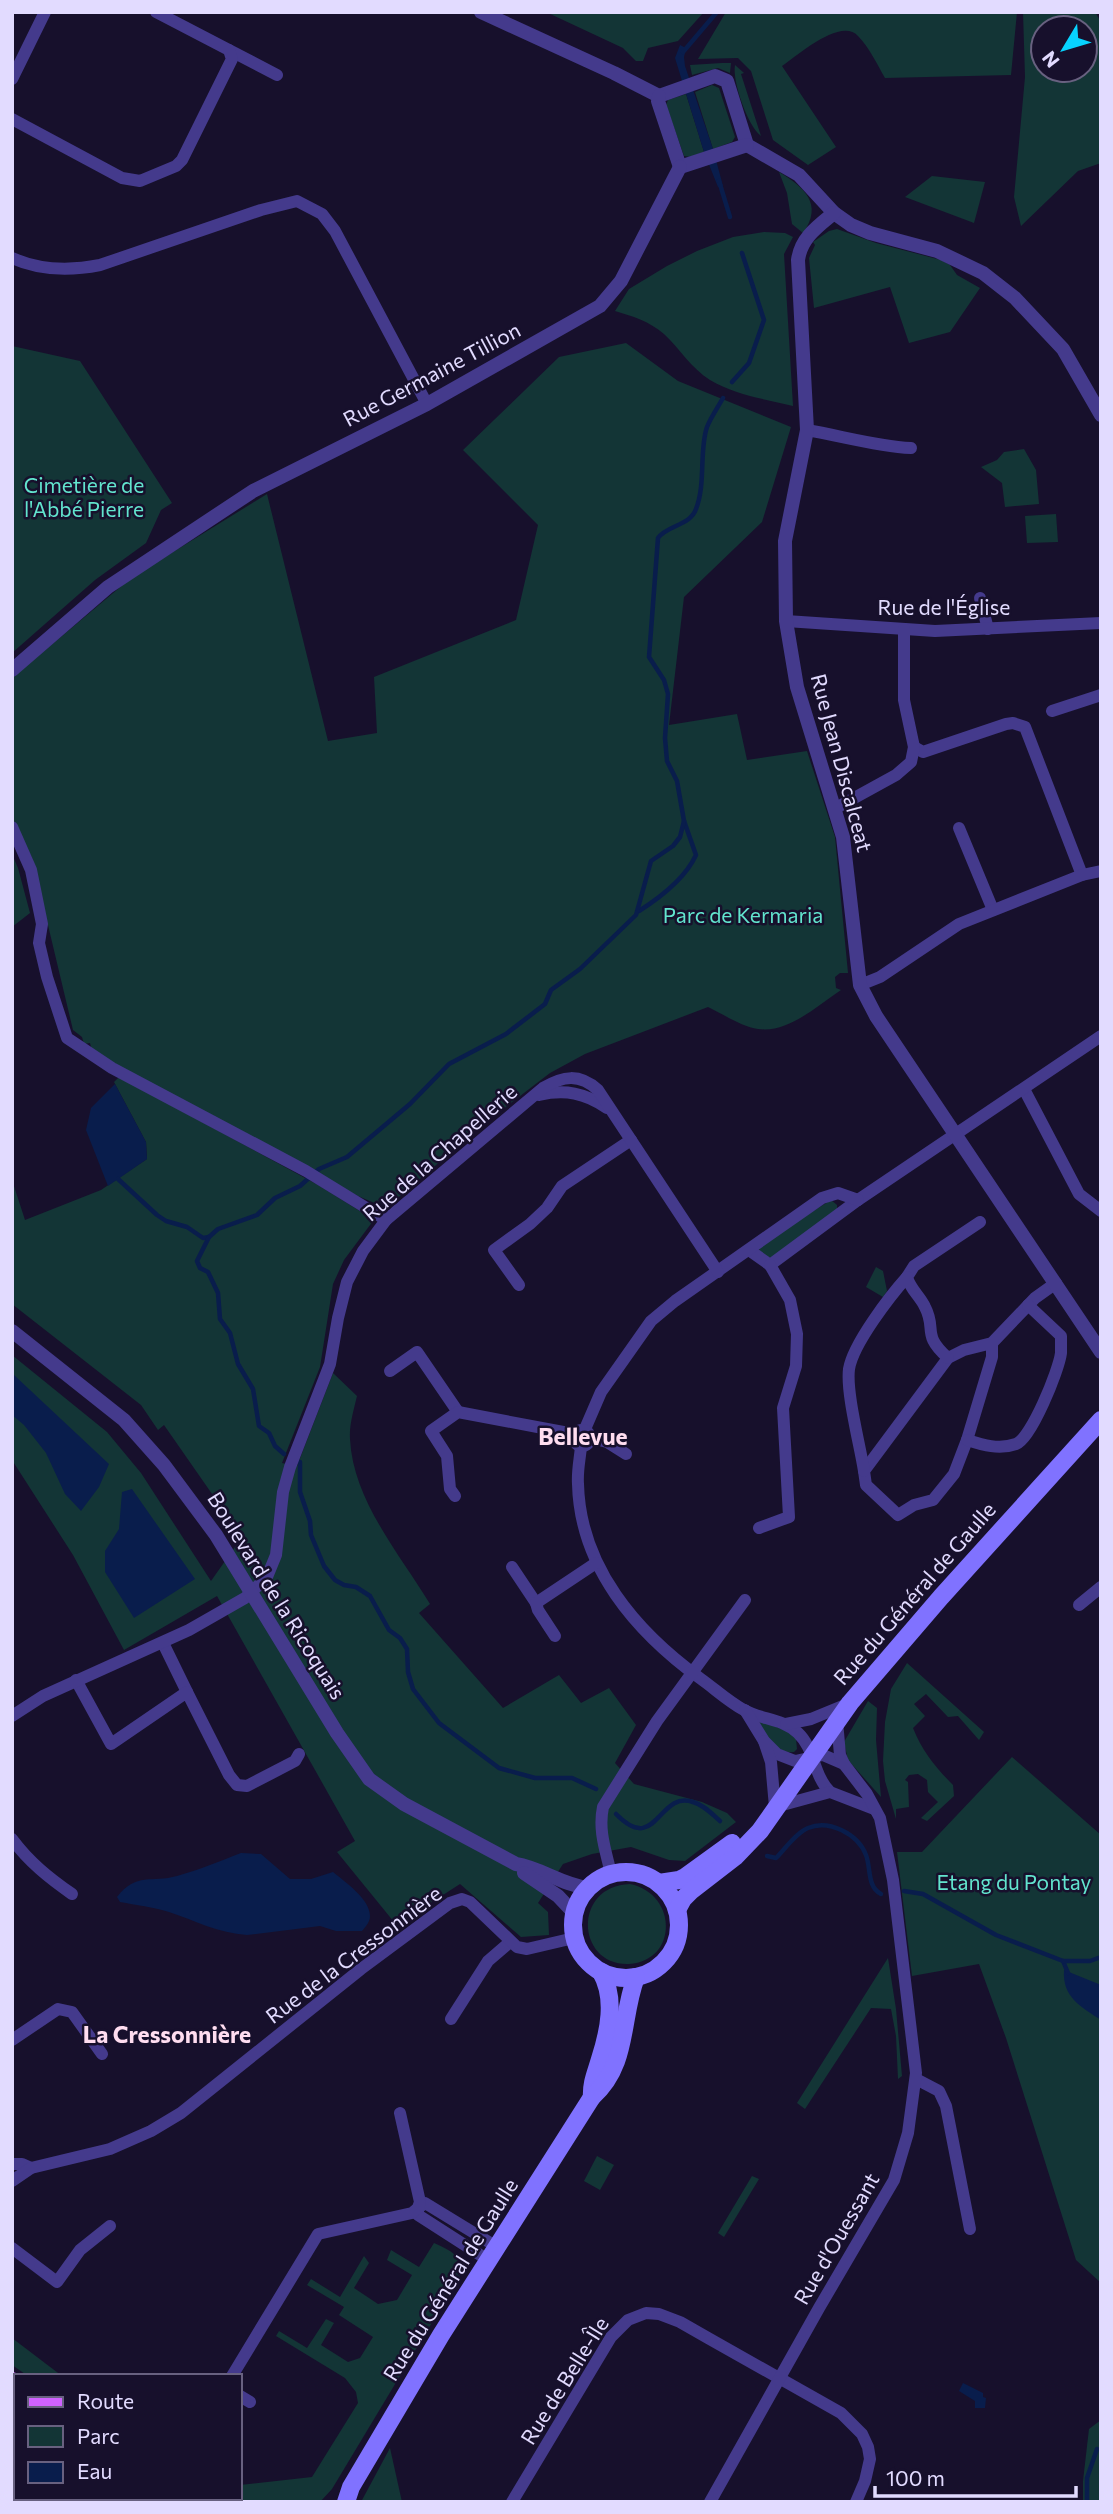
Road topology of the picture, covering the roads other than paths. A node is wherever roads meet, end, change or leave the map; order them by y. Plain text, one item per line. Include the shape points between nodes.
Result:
1 (45, 12) edge
2 (156, 12) edge
3 (481, 12) edge
4 (229, 50) junction
5 (277, 75) dead end
6 (12, 79) edge
7 (665, 94) junction
8 (12, 118) edge
9 (747, 145) junction
10 (687, 165) junction
11 (834, 213) junction
12 (12, 258) edge
13 (428, 404) junction
14 (1101, 415) edge
15 (807, 430) junction
16 (911, 448) dead end
17 (980, 598) dead end
18 (786, 621) junction
19 (1101, 623) edge
20 (904, 629) junction
21 (988, 629) junction
22 (12, 670) edge
23 (1101, 695) edge
24 (1052, 711) dead end
25 (914, 747) junction
26 (836, 808) junction
27 (12, 827) edge
28 (959, 828) dead end
29 (1101, 871) edge
30 (1082, 875) junction
31 (993, 911) junction
32 (860, 985) junction
33 (1101, 1036) edge
34 (1024, 1089) junction
35 (956, 1135) junction
36 (631, 1140) junction
37 (858, 1200) junction
38 (1101, 1211) edge
39 (386, 1220) junction
40 (979, 1222) dead end
41 (749, 1250) junction
42 (770, 1265) junction
43 (718, 1272) junction
44 (907, 1277) junction
45 (1056, 1283) junction
46 (519, 1286) dead end
47 (1028, 1305) junction
48 (12, 1331) edge
49 (992, 1343) junction
50 (1101, 1352) edge
51 (948, 1358) junction
52 (390, 1371) dead end
53 (458, 1412) junction
54 (1101, 1420) edge
55 (583, 1437) junction
56 (967, 1440) junction
57 (626, 1454) dead end
58 (864, 1471) junction
59 (455, 1496) dead end
60 (759, 1528) dead end
61 (596, 1563) junction
62 (512, 1567) dead end
63 (1101, 1587) edge
64 (253, 1591) junction
65 (745, 1600) dead end
66 (536, 1603) junction
67 (1080, 1605) dead end
68 (555, 1636) dead end
69 (163, 1643) junction
70 (692, 1672) junction
71 (76, 1680) junction
72 (187, 1692) junction
73 (850, 1703) junction
74 (745, 1710) junction
75 (12, 1716) edge
76 (837, 1721) junction
77 (786, 1724) junction
78 (764, 1741) junction
79 (299, 1754) dead end
80 (811, 1757) junction
81 (844, 1764) junction
82 (830, 1792) junction
83 (775, 1807) junction
84 (874, 1809) junction
85 (12, 1839) edge
86 (18, 1858) edge
87 (516, 1864) junction
88 (611, 1874) junction
89 (659, 1883) junction
90 (588, 1888) junction
91 (72, 1894) dead end
92 (677, 1910) junction
93 (574, 1913) junction
94 (575, 1937) junction
95 (510, 1942) junction
96 (601, 1972) junction
97 (636, 1977) junction
98 (451, 2018) dead end
99 (12, 2040) edge
100 (102, 2054) dead end
101 (916, 2079) junction
102 (592, 2097) junction
103 (400, 2113) dead end
104 (12, 2164) edge
105 (31, 2168) junction
106 (12, 2181) edge
107 (418, 2208) junction
108 (110, 2226) dead end
109 (970, 2229) dead end
110 (12, 2248) edge
111 (493, 2254) junction
112 (233, 2374) edge
113 (781, 2378) junction
114 (349, 2495) edge
115 (337, 2502) edge
116 (512, 2502) edge
117 (710, 2502) edge
118 (856, 2502) edge

1 - 6 street
2 - 4 street
3 - 7 street
4 - 5 street
4 - 8 street via 232,59 182,160 140,181 122,178
7 - 9 street via 715,76 727,81
7 - 10 street via 658,101
9 - 10 street
9 - 11 street via 799,174
10 - 13 street, Rue Germaine Tillion via 621,281 600,306
11 - 14 street via 861,229 937,251 983,273 1015,298 1063,349
11 - 15 street, Rue Jean Discalceat via 805,239 798,260
12 - 13 street via 62,271 100,265 298,201 322,214 335,230
13 - 22 street, Rue Germaine Tillion via 253,491 118,580
15 - 16 street
15 - 18 street, Rue Jean Discalceat via 785,541
17 - 21 street
18 - 20 street, Rue de l'Église
18 - 26 street, Rue Jean Discalceat via 797,687
19 - 21 street, Rue de l'Église
20 - 21 street, Rue de l'Église
20 - 25 street via 904,700
23 - 24 street
25 - 26 street via 905,769
25 - 30 street via 923,752 1006,724 1025,727
26 - 32 street, Rue Jean Discalceat
27 - 39 street via 31,870 42,924 39,943 67,1038 112,1068 306,1171
28 - 31 street
29 - 30 street
30 - 31 street
31 - 32 street via 959,924 880,977
32 - 35 street, Rue Jean Discalceat
33 - 34 street
34 - 35 street
34 - 38 street via 1079,1194
35 - 37 street
35 - 45 street, Rue Jean Discalceat
36 - 39 street, Rue de la Chapellerie via 611,1111 586,1096 556,1092 535,1096
36 - 43 street, Rue de la Chapellerie
36 - 46 street via 562,1186 547,1208 494,1250
37 - 41 street via 838,1194 822,1198
37 - 42 street
39 - 64 street, Rue de la Chapellerie via 348,1282 330,1364 283,1492 276,1555 267,1577
40 - 44 street via 914,1266
41 - 42 street
41 - 43 street
42 - 60 street via 790,1300 797,1334 796,1366 783,1408 789,1517
43 - 55 street via 651,1321 601,1392
44 - 51 street via 927,1309 933,1344
44 - 58 street via 850,1363
45 - 47 street
45 - 50 street, Rue Jean Discalceat
47 - 49 street
47 - 56 street via 1061,1336 1061,1354 1034,1424 1015,1445 990,1447
48 - 64 street, Boulevard de la Ricoquais via 142,1439
49 - 51 street
49 - 56 street
51 - 58 street
52 - 53 street via 418,1352
53 - 55 street
53 - 59 street via 431,1432 447,1456 450,1489
54 - 73 main road, Rue du Général de Gaulle
55 - 57 street
55 - 61 street via 580,1513
56 - 58 street via 948,1484 933,1500 898,1515 866,1485
61 - 66 street
61 - 70 street via 640,1625
62 - 66 street
63 - 67 street
64 - 69 street
64 - 87 street, Boulevard de la Ricoquais via 369,1779 404,1804
65 - 70 street
66 - 68 street
69 - 71 street
69 - 72 street
70 - 74 street
70 - 88 street via 603,1807 601,1835
71 - 72 street via 111,1744
71 - 75 street
72 - 79 street via 237,1785 247,1786 295,1761
73 - 76 main road, Rue du Général de Gaulle
73 - 77 street
74 - 77 street
74 - 78 street
76 - 80 main road, Rue du Général de Gaulle
76 - 81 street, Rue d'Ouessant
77 - 80 street via 799,1733
78 - 80 street via 786,1759
78 - 83 street
80 - 81 street via 823,1755
80 - 82 street via 821,1783
80 - 83 main road, Rue du Général de Gaulle
81 - 84 street, Rue d'Ouessant
82 - 83 street
82 - 84 street
83 - 89 main road, Rue du Général de Gaulle via 704,1865 679,1880
83 - 92 main road, Rue du Général de Gaulle via 748,1845 691,1891
84 - 101 street, Rue d'Ouessant via 886,1836 894,1880
85 - 86 street
86 - 91 street
87 - 90 street, Boulevard de la Ricoquais
87 - 93 street, Boulevard de la Ricoquais
88 - 89 main road via 644,1875
88 - 90 main road
89 - 92 main road
90 - 93 main road
92 - 97 main road via 677,1941 670,1955 660,1966
93 - 94 main road
94 - 95 street via 527,1949
94 - 96 main road via 580,1951
95 - 98 street via 488,1961
95 - 105 street, Rue de la Cressonnière via 470,1902 450,1903 181,2113 110,2149
96 - 97 main road
96 - 102 main road, Rue du Général de Gaulle via 611,2002
97 - 102 main road, Rue du Général de Gaulle via 620,2056
99 - 100 street via 58,2009 72,2012
101 - 109 street via 939,2091 946,2106
101 - 113 street, Rue d'Ouessant via 908,2133 894,2180
102 - 111 main road, Rue du Général de Gaulle
103 - 107 street
104 - 105 street, Rue de la Cressonnière
105 - 106 street, Rue de la Cressonnière
107 - 111 street via 418,2216
107 - 112 street via 318,2234
108 - 110 street via 80,2250 57,2282
111 - 114 main road, Rue du Général de Gaulle
113 - 116 street, Rue de Belle-Île via 659,2314 628,2320 611,2337
113 - 117 street, Rue d'Ouessant
113 - 118 street, Rue de Belle-Île via 841,2413 862,2434 870,2459
114 - 115 main road, Rue du Général de Gaulle

